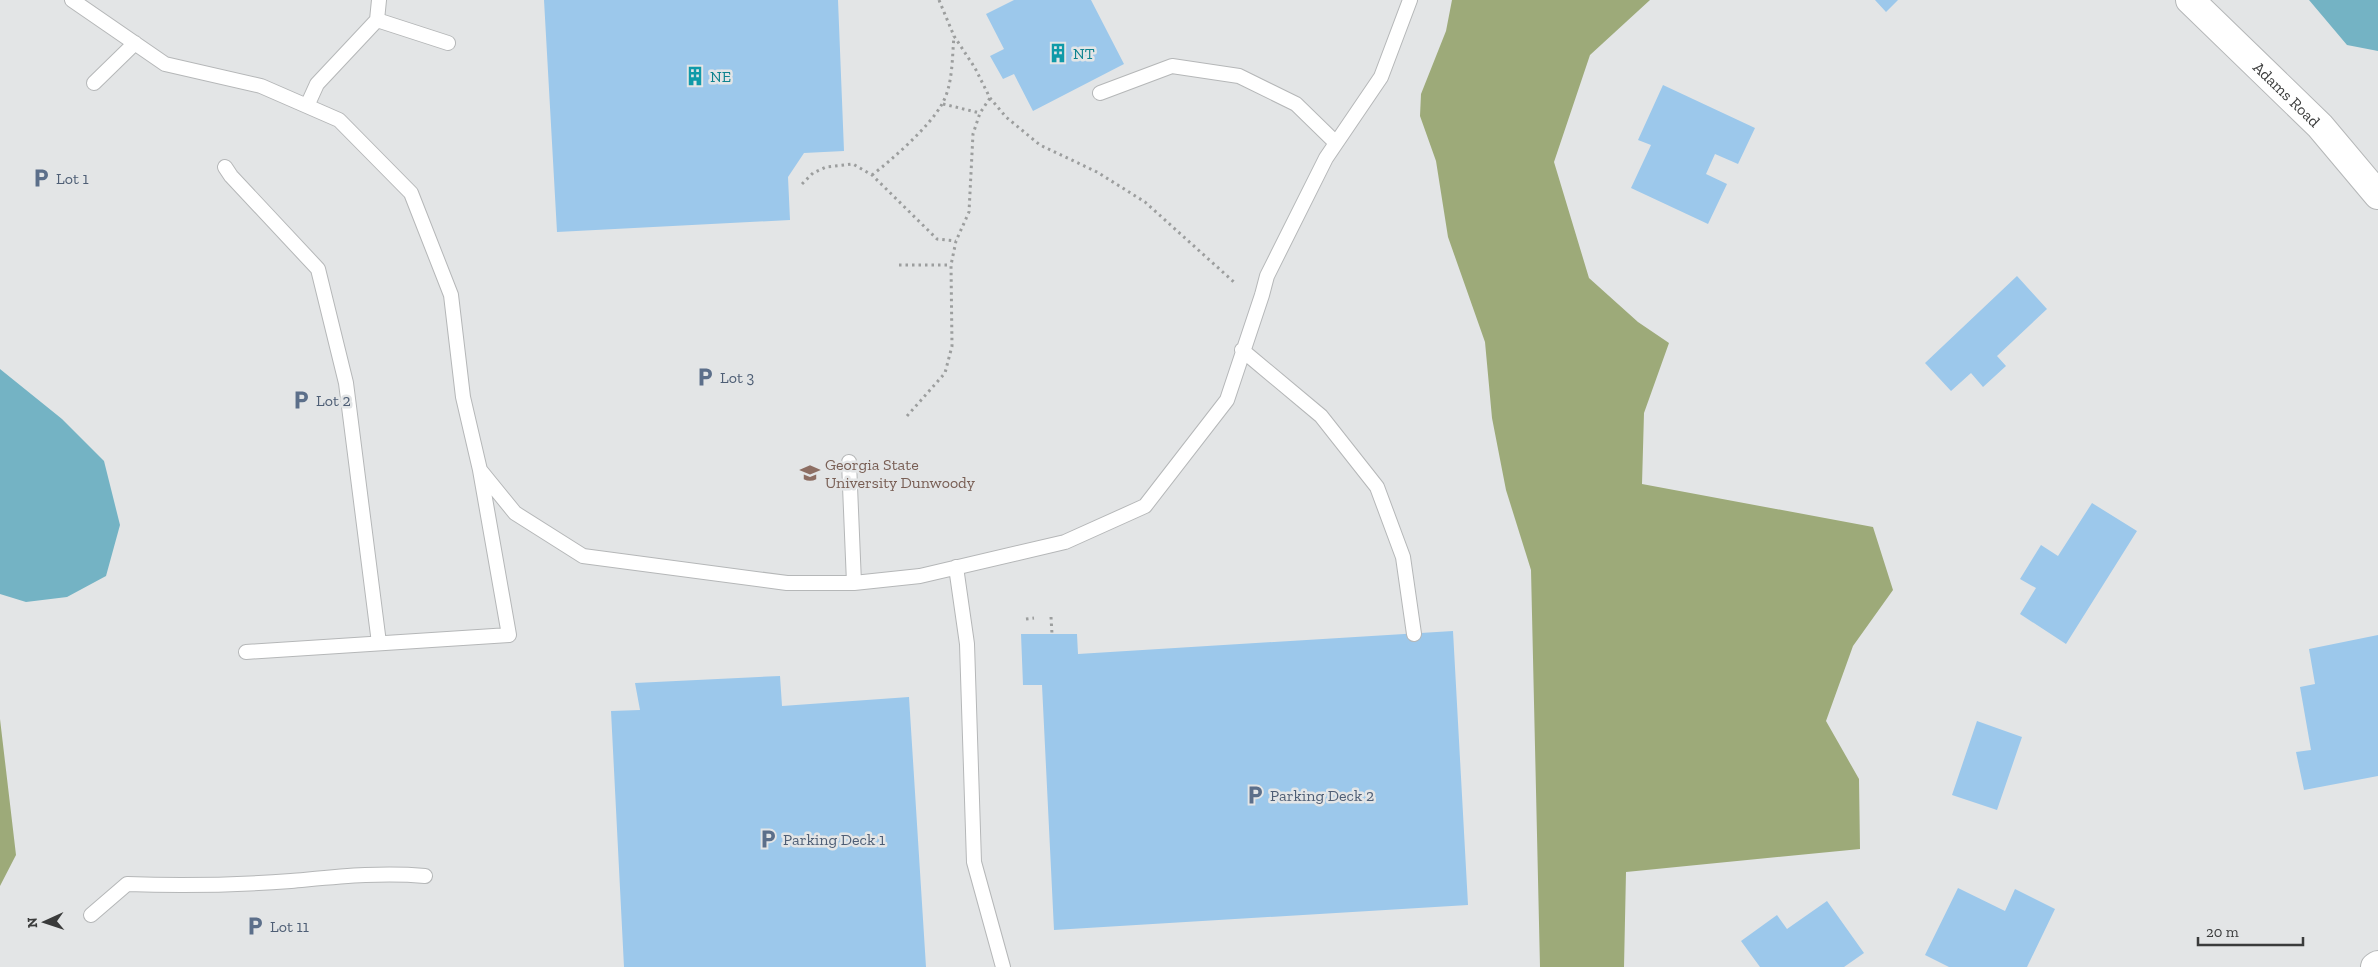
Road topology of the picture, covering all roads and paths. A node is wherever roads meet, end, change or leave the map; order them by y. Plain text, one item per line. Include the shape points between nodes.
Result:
1 (72, 0) edge
2 (379, 0) edge
3 (939, 0) edge
4 (1410, 0) edge
5 (2190, 0) edge
6 (377, 20) junction
7 (954, 36) junction
8 (135, 43) junction
9 (448, 44) dead end
10 (94, 83) dead end
11 (1100, 93) dead end
12 (990, 98) junction
13 (943, 104) junction
14 (307, 106) junction
15 (980, 113) junction
16 (1336, 143) junction
17 (225, 167) dead end
18 (872, 175) junction
19 (802, 184) dead end
20 (2378, 195) edge
21 (956, 241) junction
22 (899, 265) dead end
23 (951, 265) junction
24 (1235, 283) dead end
25 (1242, 350) junction
26 (907, 416) dead end
27 (849, 462) dead end
28 (480, 470) junction
29 (956, 567) junction
30 (854, 583) junction
31 (1050, 617) dead end
32 (1026, 618) dead end
33 (1034, 618) dead end
34 (1052, 634) dead end
35 (1414, 634) dead end
36 (379, 643) junction
37 (246, 652) dead end
38 (424, 876) dead end
39 (91, 915) dead end
40 (2378, 965) edge
41 (1003, 967) edge
42 (2375, 967) edge

1 - 8 lane
2 - 6 lane
3 - 7 path
4 - 16 lane via 1381,77
5 - 20 street, Adams Road via 2320,126
6 - 9 lane
6 - 14 lane via 317,84
7 - 12 path
7 - 13 path via 950,79
8 - 10 lane
8 - 14 lane via 165,64 261,86
11 - 16 lane via 1172,66 1239,76 1296,104
12 - 15 path
12 - 24 path via 1006,117 1040,145 1097,172 1145,202
13 - 15 path
13 - 18 path via 914,138
14 - 28 lane via 339,120 412,193 450,295 464,397
15 - 21 path via 973,134 969,212
16 - 25 lane via 1266,276
17 - 36 lane via 318,269 346,382
18 - 19 path via 853,164 826,167 813,173
18 - 21 path via 937,239
21 - 23 path
22 - 23 path
23 - 26 path via 952,346 945,373
25 - 29 lane via 1226,400 1145,506 1065,542
25 - 35 lane via 1321,416 1376,487 1404,557
27 - 30 lane
28 - 30 lane via 515,513 583,556 787,582
28 - 36 lane via 509,635
29 - 30 lane via 920,576
29 - 41 lane via 967,644 974,862
31 - 34 path
32 - 33 path
36 - 37 lane
38 - 39 lane via 372,873 181,886 127,884
40 - 42 street

